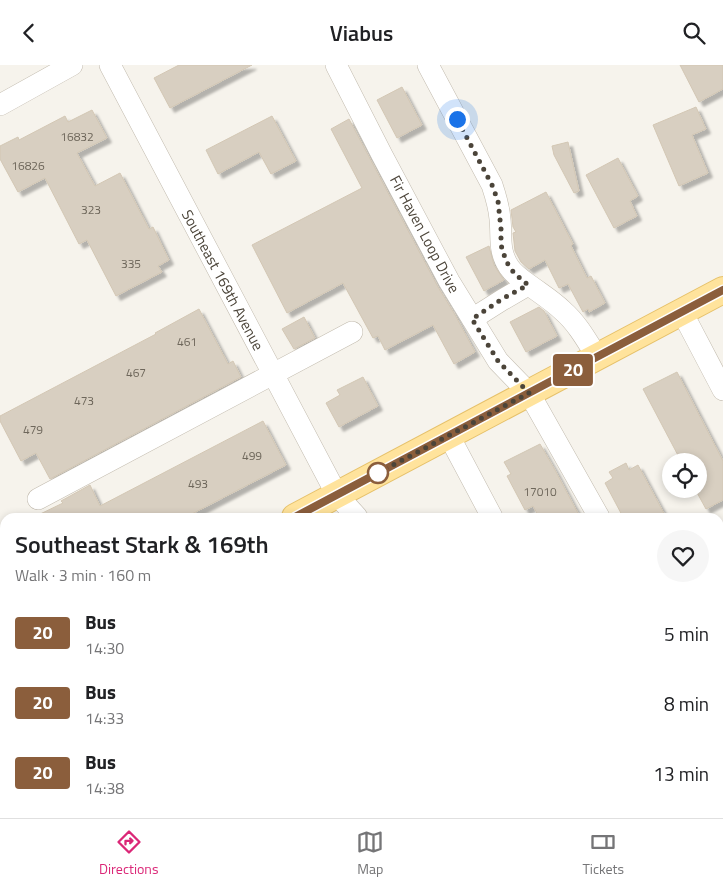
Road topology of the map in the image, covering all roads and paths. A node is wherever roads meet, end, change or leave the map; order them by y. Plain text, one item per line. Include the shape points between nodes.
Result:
1 (72, 65) edge
2 (110, 65) edge
3 (336, 65) edge
4 (428, 65) edge
5 (0, 105) edge
6 (528, 285) junction
7 (723, 290) edge
8 (682, 312) junction
9 (472, 319) junction
10 (352, 332) dead end
11 (597, 357) junction
12 (273, 374) junction
13 (723, 390) edge
14 (529, 393) junction
15 (449, 436) junction
16 (337, 495) junction
17 (38, 499) dead end
18 (303, 513) edge
19 (353, 513) edge
20 (490, 513) edge
21 (597, 513) edge

1 - 5 street
2 - 12 street, Southeast 169th Avenue
3 - 9 street, Fir Haven Loop Drive
4 - 6 street via 492,185 498,201 501,245 506,261
6 - 9 street
6 - 11 street via 570,317
7 - 8 main road
8 - 11 main road
8 - 13 street
9 - 14 street, Fir Haven Loop Drive via 498,361
10 - 12 street
11 - 14 main road
12 - 16 street, Southeast 169th Avenue
12 - 17 street
14 - 15 main road
14 - 21 street, Fir Haven Loop Drive
15 - 16 main road
15 - 20 street
16 - 18 main road
16 - 19 street, Southeast 169th Avenue

